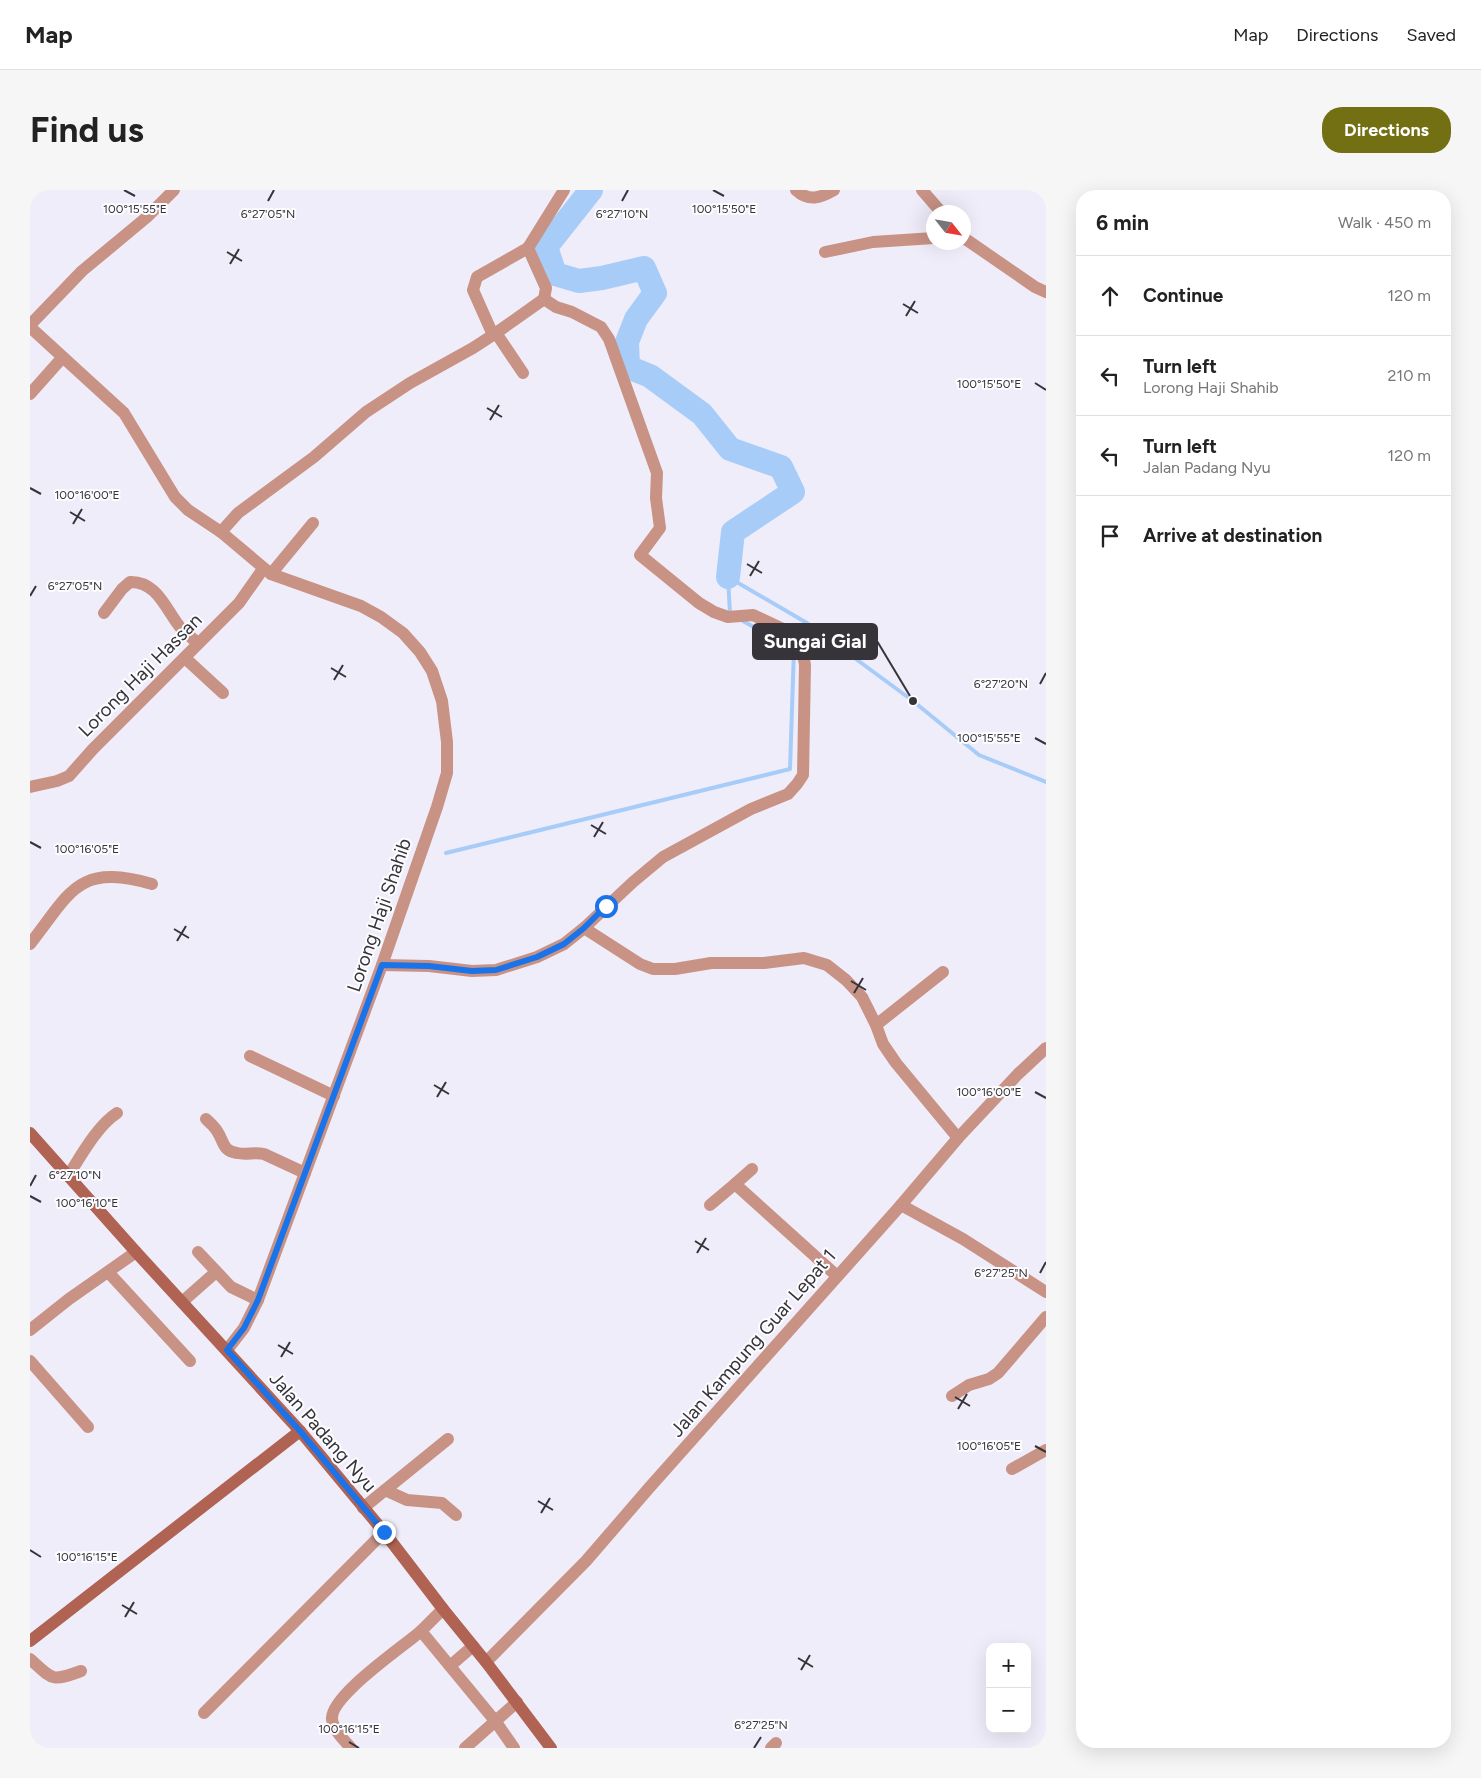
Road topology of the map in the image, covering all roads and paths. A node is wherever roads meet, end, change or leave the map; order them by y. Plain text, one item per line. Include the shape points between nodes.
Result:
1 (174, 190) edge
2 (564, 190) edge
3 (796, 190) edge
4 (834, 190) edge
5 (922, 190) edge
6 (935, 205) edge
7 (926, 239) edge
8 (971, 243) edge
9 (528, 248) junction
10 (825, 252) dead end
11 (1046, 292) edge
12 (544, 298) junction
13 (30, 326) edge
14 (495, 334) junction
15 (62, 358) junction
16 (523, 373) dead end
17 (30, 394) edge
18 (313, 523) dead end
19 (220, 532) junction
20 (267, 571) junction
21 (104, 613) dead end
22 (198, 643) junction
23 (185, 658) junction
24 (223, 693) dead end
25 (30, 787) edge
26 (152, 884) dead end
27 (584, 928) junction
28 (30, 944) edge
29 (382, 965) junction
30 (944, 972) dead end
31 (876, 1025) junction
32 (1046, 1048) edge
33 (250, 1056) dead end
34 (334, 1096) junction
35 (117, 1113) dead end
36 (206, 1120) dead end
37 (30, 1133) edge
38 (958, 1138) junction
39 (752, 1168) dead end
40 (305, 1173) junction
41 (68, 1176) junction
42 (735, 1184) junction
43 (710, 1205) dead end
44 (901, 1205) junction
45 (136, 1252) junction
46 (198, 1252) dead end
47 (108, 1272) junction
48 (216, 1272) junction
49 (836, 1276) junction
50 (1046, 1292) edge
51 (258, 1300) junction
52 (182, 1302) junction
53 (1046, 1317) edge
54 (30, 1330) edge
55 (227, 1350) junction
56 (30, 1361) edge
57 (190, 1361) dead end
58 (952, 1396) dead end
59 (88, 1427) dead end
60 (300, 1431) junction
61 (448, 1439) dead end
62 (1046, 1450) edge
63 (1012, 1469) dead end
64 (385, 1490) junction
65 (363, 1508) junction
66 (456, 1515) dead end
67 (384, 1532) junction
68 (443, 1609) junction
69 (421, 1631) junction
70 (30, 1641) edge
71 (473, 1646) junction
72 (30, 1659) edge
73 (486, 1662) junction
74 (450, 1666) junction
75 (81, 1671) dead end
76 (516, 1702) junction
77 (204, 1713) dead end
78 (496, 1722) junction
79 (350, 1748) edge
80 (465, 1748) edge
81 (514, 1748) edge
82 (551, 1748) edge

1 - 13 street via 148,217 82,271
2 - 9 street
3 - 4 street via 813,199
5 - 6 street
7 - 10 street via 873,242
8 - 11 street
9 - 12 street via 546,288
9 - 14 street via 477,277 473,290
12 - 14 street
12 - 27 street via 556,307 601,327 616,356 657,473 660,528 640,555 699,603 728,617 753,615 785,630 802,649 805,666 803,775 798,784 788,794 751,809 663,857
13 - 15 street
14 - 16 street
14 - 19 street via 366,412 314,457 238,513
15 - 17 street
15 - 19 street via 124,413 174,497
18 - 20 street, Lorong Haji Hassan
19 - 20 street
20 - 22 street, Lorong Haji Hassan
20 - 29 street, Lorong Haji Shahib via 382,617 420,652 432,671 442,701 447,773
21 - 22 street via 122,588 130,582 143,583 165,604 180,628
22 - 23 street, Lorong Haji Hassan
23 - 24 street
23 - 25 street, Lorong Haji Hassan via 69,776
26 - 28 street via 114,876 84,882 51,914
27 - 29 street via 564,944 537,957 496,970
27 - 31 street via 653,969 804,958 827,965 862,997
29 - 34 street, Lorong Haji Shahib
30 - 31 street
31 - 38 street via 896,1063
32 - 38 street, Jalan Kampung Guar Lepat 1
33 - 34 street
34 - 40 street, Lorong Haji Shahib
35 - 41 street via 100,1128
36 - 40 street via 216,1128 223,1145 231,1152 264,1154
37 - 41 street, Jalan Padang Nyu
38 - 44 street, Jalan Kampung Guar Lepat 1
39 - 42 street
40 - 51 street, Lorong Haji Shahib
41 - 45 street, Jalan Padang Nyu
42 - 43 street
42 - 49 street
44 - 49 street, Jalan Kampung Guar Lepat 1
44 - 50 street via 963,1239
45 - 47 street
45 - 52 street, Jalan Padang Nyu
46 - 48 street
47 - 54 street
47 - 57 street
48 - 51 street via 232,1287
48 - 52 street
49 - 73 street, Jalan Kampung Guar Lepat 1 via 586,1561
51 - 55 street, Lorong Haji Shahib via 244,1328
52 - 55 street, Jalan Padang Nyu
53 - 58 street via 998,1373
55 - 60 street, Jalan Padang Nyu
56 - 59 street
60 - 65 street, Jalan Padang Nyu
60 - 70 street
61 - 64 street
62 - 63 street
64 - 65 street
64 - 66 street via 407,1500 442,1503
65 - 67 street, Jalan Padang Nyu
67 - 68 street, Jalan Padang Nyu
67 - 77 street
68 - 69 street
68 - 71 street, Jalan Padang Nyu
69 - 74 street
69 - 79 street via 348,1690 336,1707 332,1714 334,1727
71 - 73 street, Jalan Padang Nyu
71 - 74 street
72 - 75 street via 49,1676 60,1679
73 - 76 street, Jalan Padang Nyu
74 - 78 street
76 - 78 street
76 - 82 street, Jalan Padang Nyu
78 - 80 street
78 - 81 street

